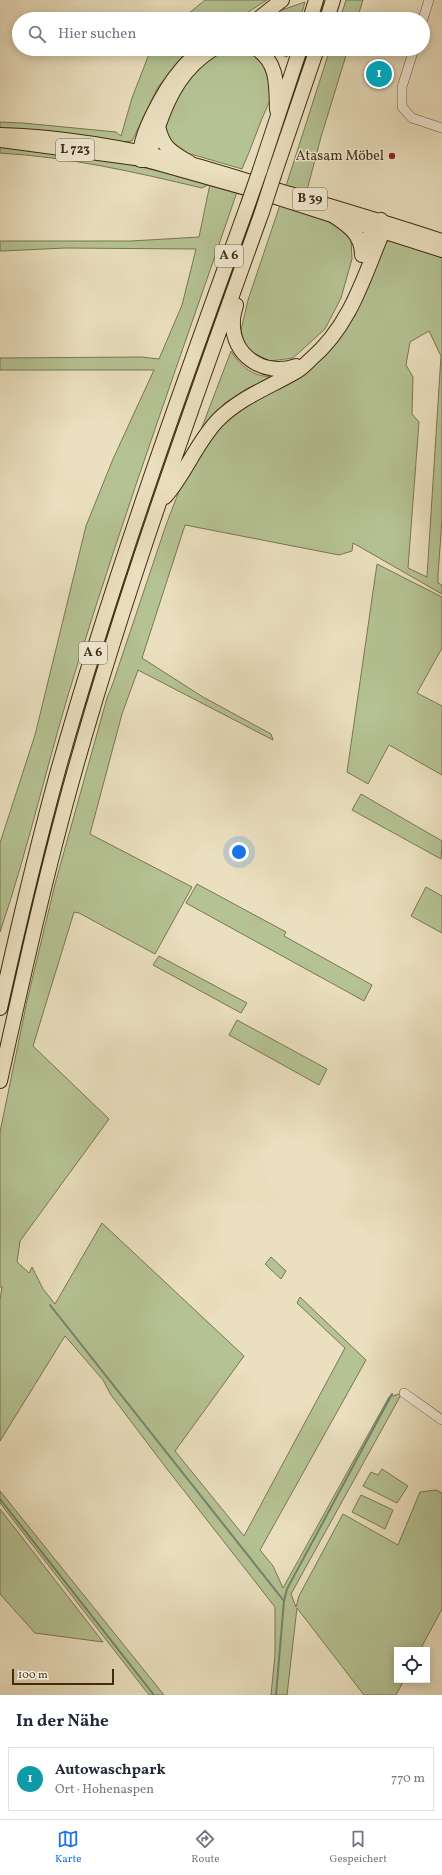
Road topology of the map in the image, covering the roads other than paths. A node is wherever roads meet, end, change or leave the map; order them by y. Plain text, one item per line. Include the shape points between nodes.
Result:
1 (282, 0) edge
2 (316, 0) edge
3 (333, 0) edge
4 (429, 0) edge
5 (267, 12) edge
6 (312, 12) edge
7 (329, 12) edge
8 (425, 12) edge
9 (195, 56) edge
10 (204, 56) edge
11 (266, 56) edge
12 (298, 56) edge
13 (315, 56) edge
14 (412, 56) edge
15 (277, 119) junction
16 (158, 126) junction
17 (442, 128) edge
18 (0, 134) edge
19 (0, 141) edge
20 (144, 155) junction
21 (190, 163) junction
22 (158, 165) joint
23 (334, 216) junction
24 (379, 226) junction
25 (442, 240) edge
26 (442, 251) edge
27 (362, 253) junction
28 (245, 258) junction
29 (356, 297) junction
30 (308, 362) junction
31 (159, 505) junction
32 (0, 1008) edge
33 (0, 1081) edge
34 (404, 1393) dead end
35 (442, 1420) edge

1 - 5 highway
2 - 6 highway
3 - 7 highway
4 - 8 street
9 - 20 highway via 170,84 148,125
10 - 16 highway via 190,67 174,88
11 - 15 highway via 276,77
12 - 15 highway, A 6
13 - 28 highway, A 6, bridge
14 - 17 street via 402,87 402,107 412,118
15 - 32 highway, A 6, bridge via 145,495 91,660 44,827
16 - 20 highway
16 - 21 highway via 161,139 170,151
18 - 20 main road, L 723 via 49,137
19 - 20 main road, L 723
20 - 21 main road, L 723
20 - 22 main road, L 723
21 - 24 main road, B 39
22 - 23 main road, B 39
23 - 24 main road, B 39
23 - 27 highway via 350,227 357,236 361,242
24 - 25 main road, B 39
24 - 26 main road, B 39
24 - 27 highway
24 - 29 highway
27 - 29 highway
28 - 30 highway via 232,319 244,355 263,368 272,370 287,369
28 - 31 highway, A 6
29 - 30 highway via 339,329
30 - 31 highway via 299,370 238,402 217,421 198,445 175,486
31 - 33 highway, A 6 via 75,771
34 - 35 street

